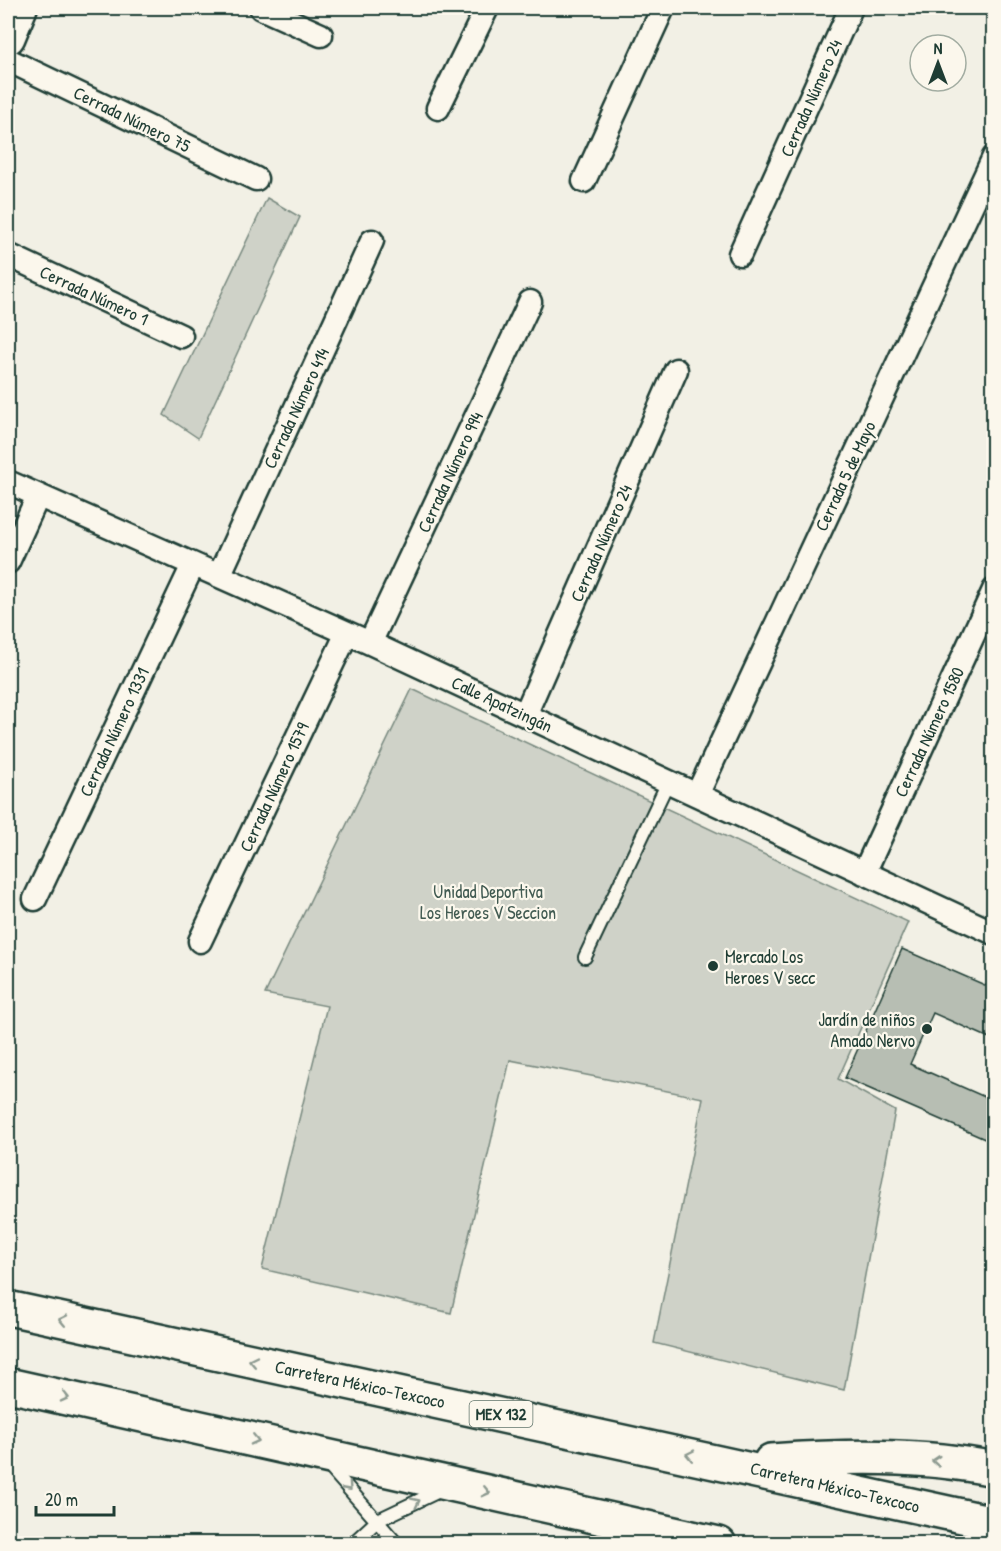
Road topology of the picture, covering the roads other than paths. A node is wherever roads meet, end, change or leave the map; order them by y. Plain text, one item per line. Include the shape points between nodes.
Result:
1 (20, 8) edge
2 (261, 8) edge
3 (487, 8) edge
4 (663, 8) edge
5 (851, 8) edge
6 (321, 35) dead end
7 (8, 37) edge
8 (8, 60) edge
9 (438, 108) dead end
10 (993, 158) edge
11 (256, 179) dead end
12 (584, 181) dead end
13 (372, 241) dead end
14 (740, 254) dead end
15 (8, 255) edge
16 (530, 302) dead end
17 (181, 336) dead end
18 (676, 370) dead end
19 (8, 482) edge
20 (38, 496) junction
21 (8, 562) edge
22 (193, 565) junction
23 (219, 576) junction
24 (993, 590) edge
25 (347, 633) junction
26 (370, 643) junction
27 (525, 715) junction
28 (668, 782) junction
29 (697, 795) junction
30 (864, 873) junction
31 (35, 899) dead end
32 (993, 933) edge
33 (200, 941) dead end
34 (585, 957) dead end
35 (8, 1308) edge
36 (8, 1385) edge
37 (318, 1454) junction
38 (733, 1464) junction
39 (993, 1469) edge
40 (453, 1484) junction
41 (378, 1520) junction
42 (993, 1523) edge
43 (352, 1544) edge
44 (397, 1544) edge
45 (719, 1544) edge

1 - 7 main road
2 - 6 street
3 - 9 street
4 - 12 street
5 - 14 street, Cerrada Número 24
8 - 11 street, Cerrada Número 75
10 - 29 street, Cerrada 5 de Mayo
13 - 23 street, Cerrada Número 414
15 - 17 street, Cerrada Número 1
16 - 26 street, Cerrada Número 994
18 - 27 street, Cerrada Número 24
19 - 20 street, Calle Apatzingán
20 - 21 street
20 - 22 street, Calle Apatzingán
22 - 23 street, Calle Apatzingán
22 - 31 street, Cerrada Número 1331
23 - 25 street, Calle Apatzingán
24 - 30 street, Cerrada Número 1580
25 - 26 street, Calle Apatzingán
25 - 33 street, Cerrada Número 1579
26 - 27 street, Calle Apatzingán
27 - 28 street, Calle Apatzingán
28 - 29 street, Calle Apatzingán
28 - 34 lane
29 - 30 street, Calle Apatzingán
30 - 32 street, Calle Apatzingán
38 -> 35 main road, Carretera México-Texcoco / MEX 132
36 -> 37 main road
37 - 40 main road
37 -> 41 lane
39 -> 38 main road via 957,1462 863,1458
38 - 42 main road, Carretera México-Texcoco / MEX 132
41 -> 40 lane
40 -> 45 main road
41 - 43 lane
41 - 44 lane

